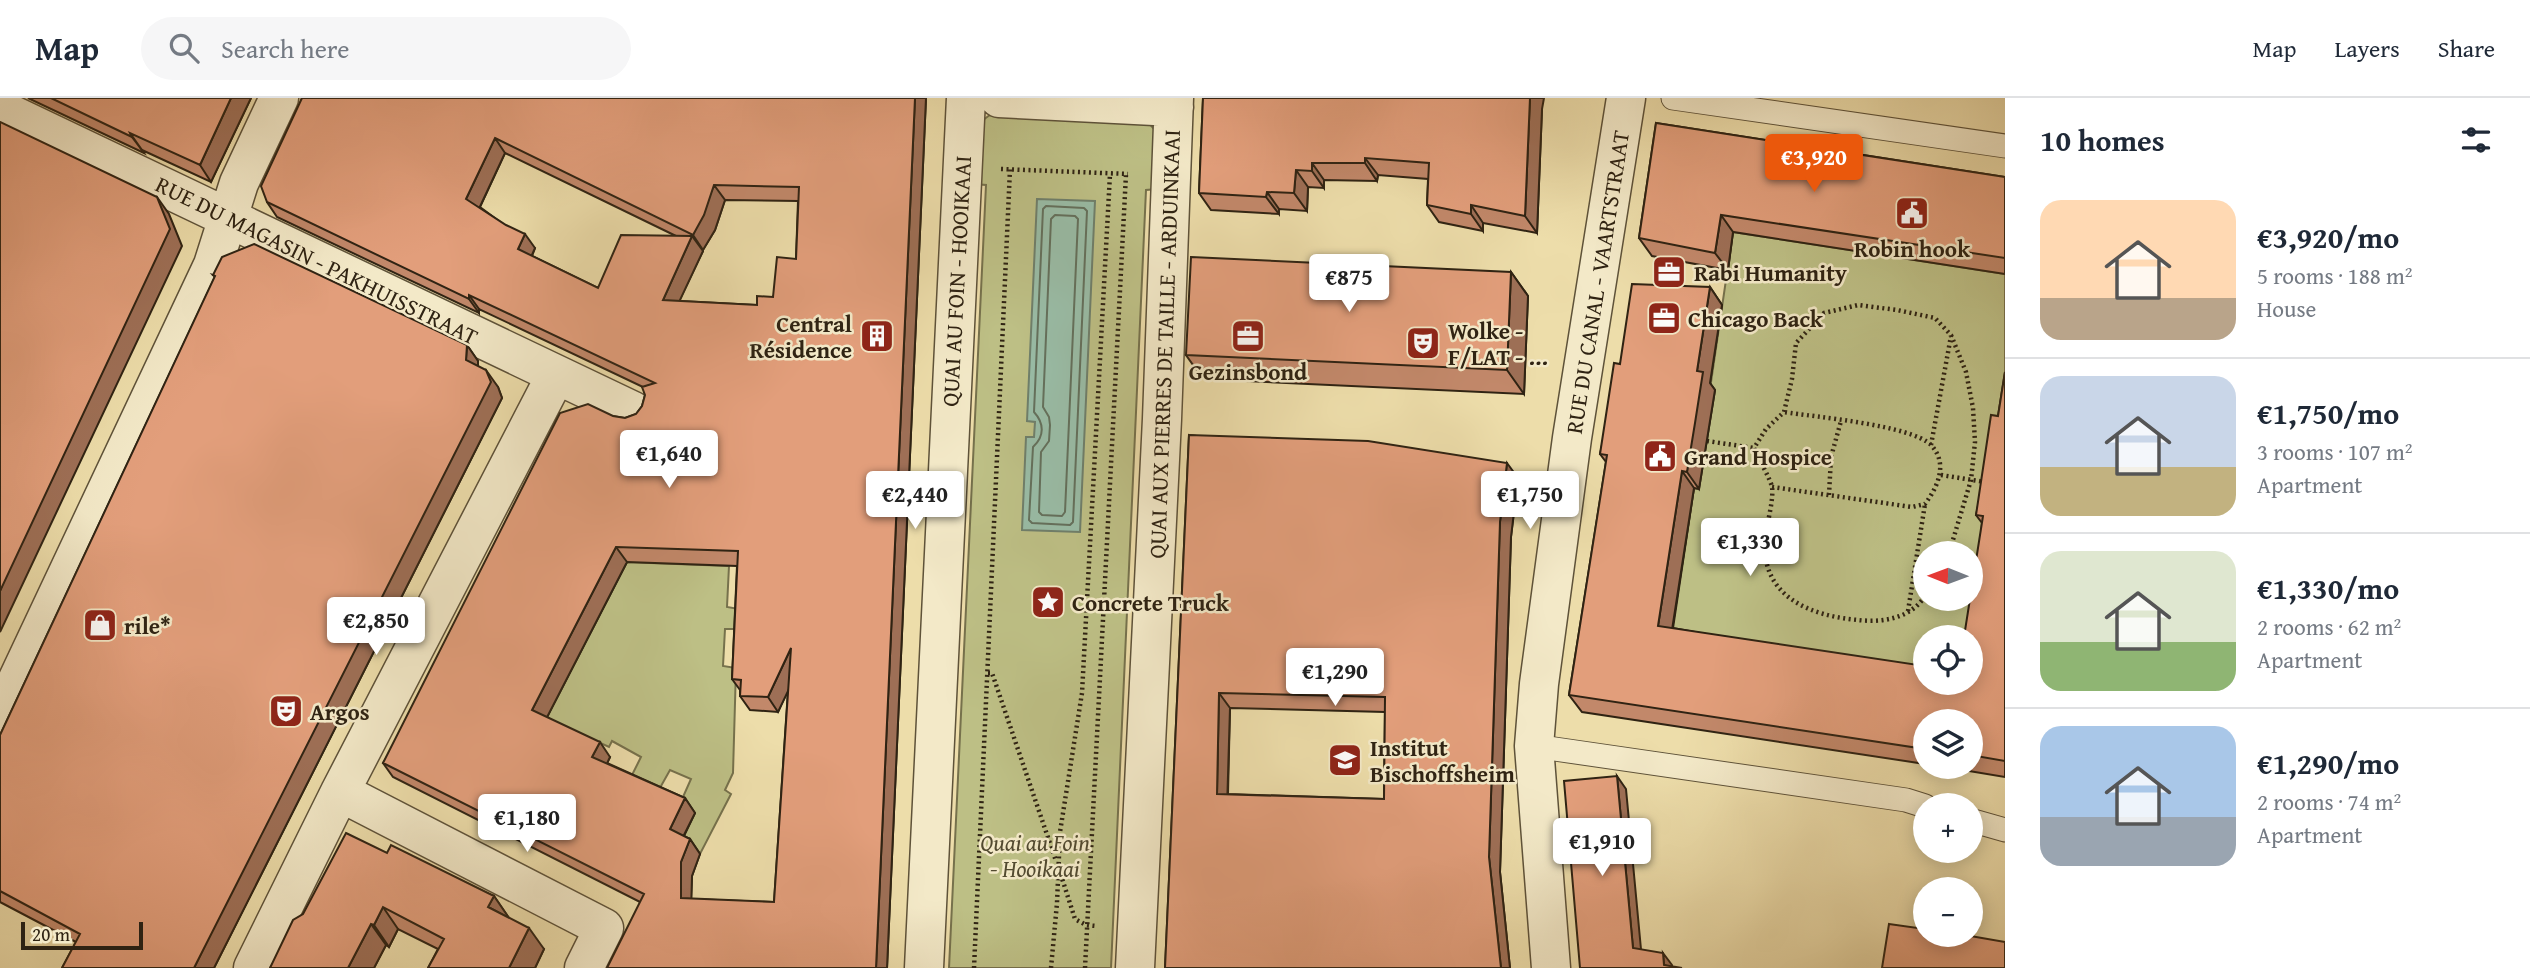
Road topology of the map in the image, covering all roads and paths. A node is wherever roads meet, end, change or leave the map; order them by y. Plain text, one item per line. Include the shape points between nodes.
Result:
1 (279, 98) edge
2 (966, 98) edge
3 (999, 98) edge
4 (1626, 98) edge
5 (1672, 98) edge
6 (1174, 103) edge
7 (0, 109) edge
8 (2005, 146) edge
9 (961, 168) junction
10 (1010, 169) junction
11 (1110, 174) junction
12 (1126, 174) junction
13 (1140, 175) dead end
14 (228, 217) junction
15 (1951, 335) junction
16 (556, 375) junction
17 (633, 411) dead end
18 (1784, 412) junction
19 (1841, 421) junction
20 (1707, 440) dead end
21 (1931, 445) junction
22 (1754, 448) junction
23 (1941, 475) junction
24 (1971, 480) junction
25 (1996, 484) edge
26 (1772, 487) junction
27 (1829, 495) junction
28 (1925, 504) junction
29 (1953, 541) edge
30 (1913, 607) edge
31 (1908, 611) junction
32 (988, 673) junction
33 (0, 717) edge
34 (1534, 746) junction
35 (340, 792) junction
36 (1913, 803) edge
37 (1983, 824) edge
38 (2005, 830) edge
39 (1058, 865) junction
40 (1086, 925) junction
41 (1137, 928) junction
42 (253, 968) edge
43 (584, 968) edge
44 (924, 968) edge
45 (974, 968) edge
46 (1051, 968) edge
47 (1085, 968) edge
48 (1135, 968) edge
49 (1551, 968) edge

1 - 14 street
2 - 9 street, QUAI AU FOIN - HOOIKAAI
3 - 6 street
4 - 34 street, RUE DU CANAL - VAARTSTRAAT via 1572,438
5 - 8 lane
6 - 41 street, QUAI AUX PIERRES DE TAILLE - ARDUINKAAI
7 - 14 street, RUE DU MAGASIN - PAKHUISSTRAAT
9 - 10 path
9 - 44 street, QUAI AU FOIN - HOOIKAAI
10 - 11 path
10 - 32 path
11 - 12 path
11 - 39 path via 1082,693
12 - 13 path
12 - 40 path
14 - 16 street, RUE DU MAGASIN - PAKHUISSTRAAT
14 - 33 street via 213,265
15 - 18 path via 1935,318 1897,310 1858,305 1824,313 1796,343
15 - 21 path
15 - 24 path via 1966,372 1973,408
16 - 17 street, RUE DU MAGASIN - PAKHUISSTRAAT
16 - 35 street
18 - 19 path
18 - 22 path
19 - 21 path via 1909,433
19 - 27 path via 1831,457
20 - 22 path
21 - 23 path
22 - 26 path
23 - 24 path
23 - 28 path
24 - 25 path
24 - 29 path
26 - 27 path
26 - 31 path via 1764,543 1768,574 1798,606 1830,618 1864,621 1900,618
27 - 28 path via 1889,505
28 - 31 path
30 - 31 path
32 - 39 path via 992,673
32 - 45 path
34 - 36 lane
34 - 49 street, RUE DU CANAL - VAARTSTRAAT
35 - 42 street
35 - 43 street via 604,928
37 - 38 lane
39 - 40 path via 1075,919
39 - 46 path
40 - 41 path
40 - 47 path
41 - 48 street, QUAI AUX PIERRES DE TAILLE - ARDUINKAAI

